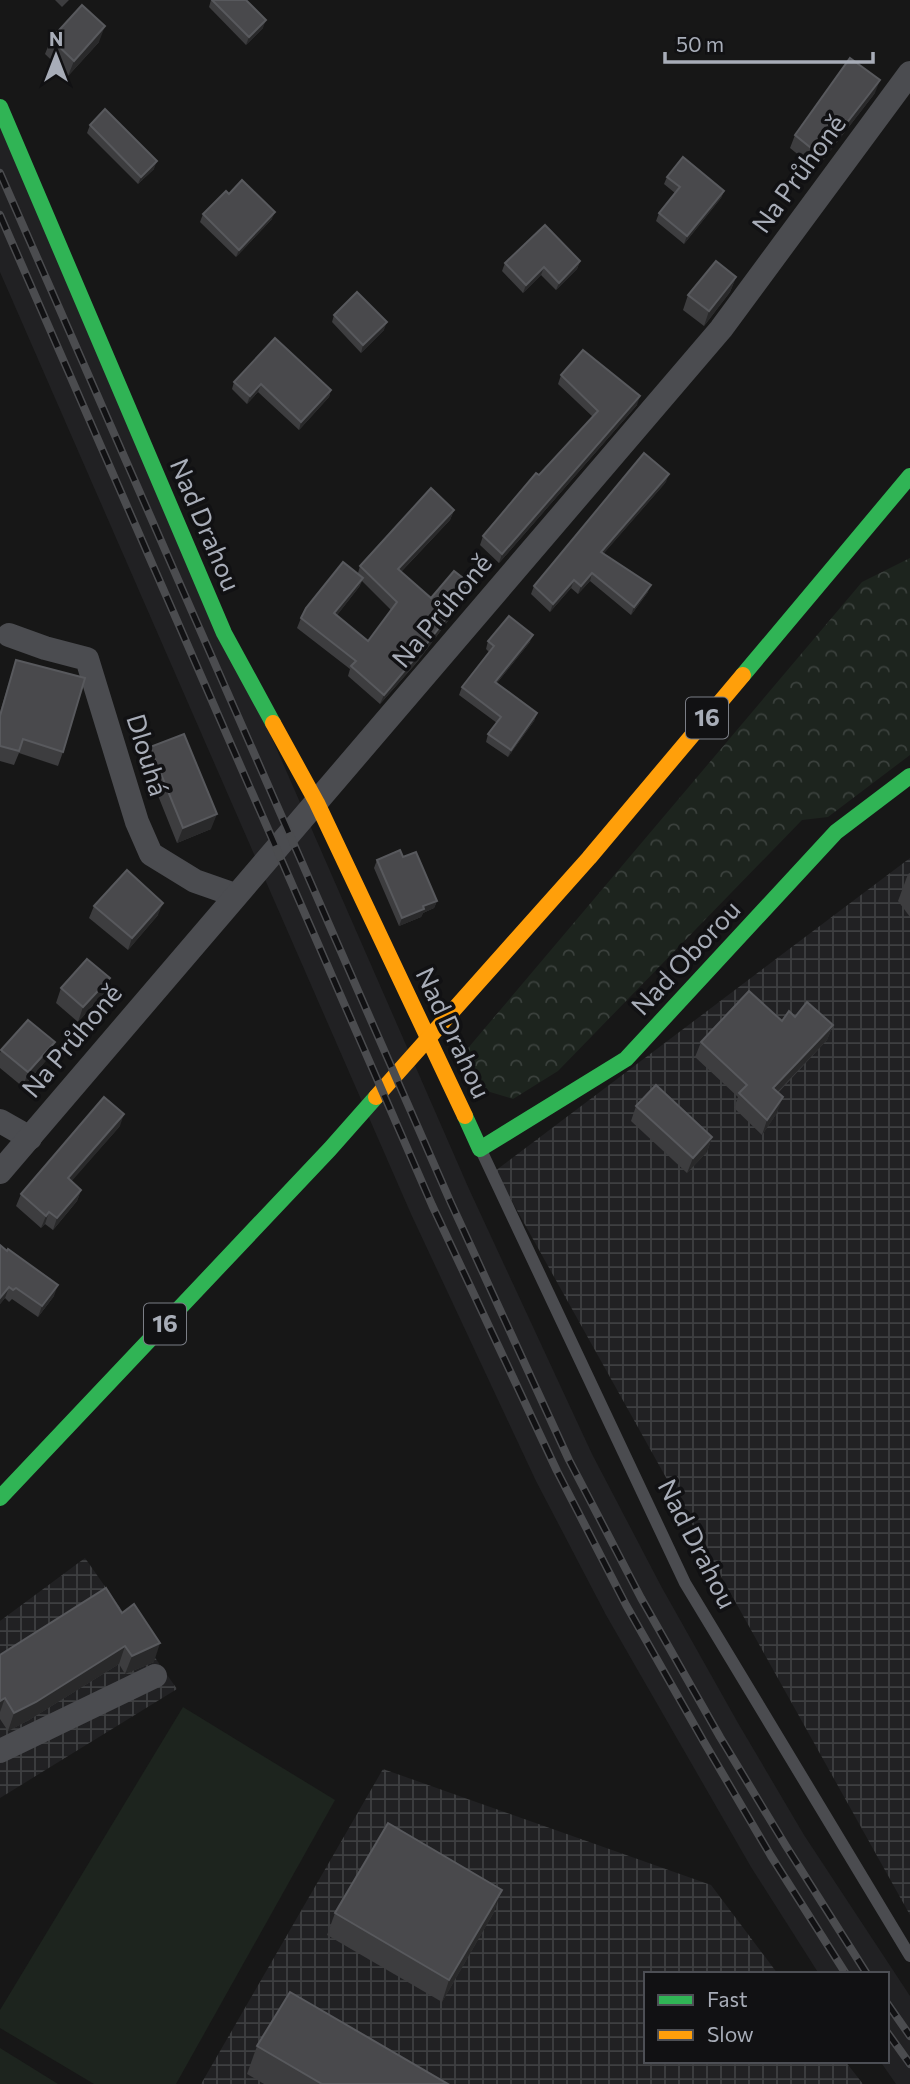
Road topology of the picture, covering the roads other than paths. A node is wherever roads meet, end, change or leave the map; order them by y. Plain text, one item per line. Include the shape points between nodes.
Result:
1 (910, 73) edge
2 (0, 107) edge
3 (910, 476) edge
4 (9, 635) dead end
5 (910, 776) edge
6 (317, 803) junction
7 (236, 895) junction
8 (0, 1121) edge
9 (30, 1138) junction
10 (480, 1149) junction
11 (0, 1172) edge
12 (0, 1498) edge
13 (155, 1676) dead end
14 (0, 1751) edge
15 (910, 1956) edge

1 - 6 street, Na Průhoně via 721,329
2 - 6 street, Nad Drahou via 224,633
3 - 12 street, 16 via 589,858 330,1149
4 - 7 street, Dlouhá via 87,659 151,854 195,881
5 - 10 street, Nad Oborou via 836,832 626,1059
6 - 7 street, Na Průhoně
6 - 10 street, Nad Drahou
7 - 9 street, Na Průhoně
8 - 9 street
9 - 11 street, Na Průhoně
10 - 15 lane, Nad Drahou via 685,1583
13 - 14 street

